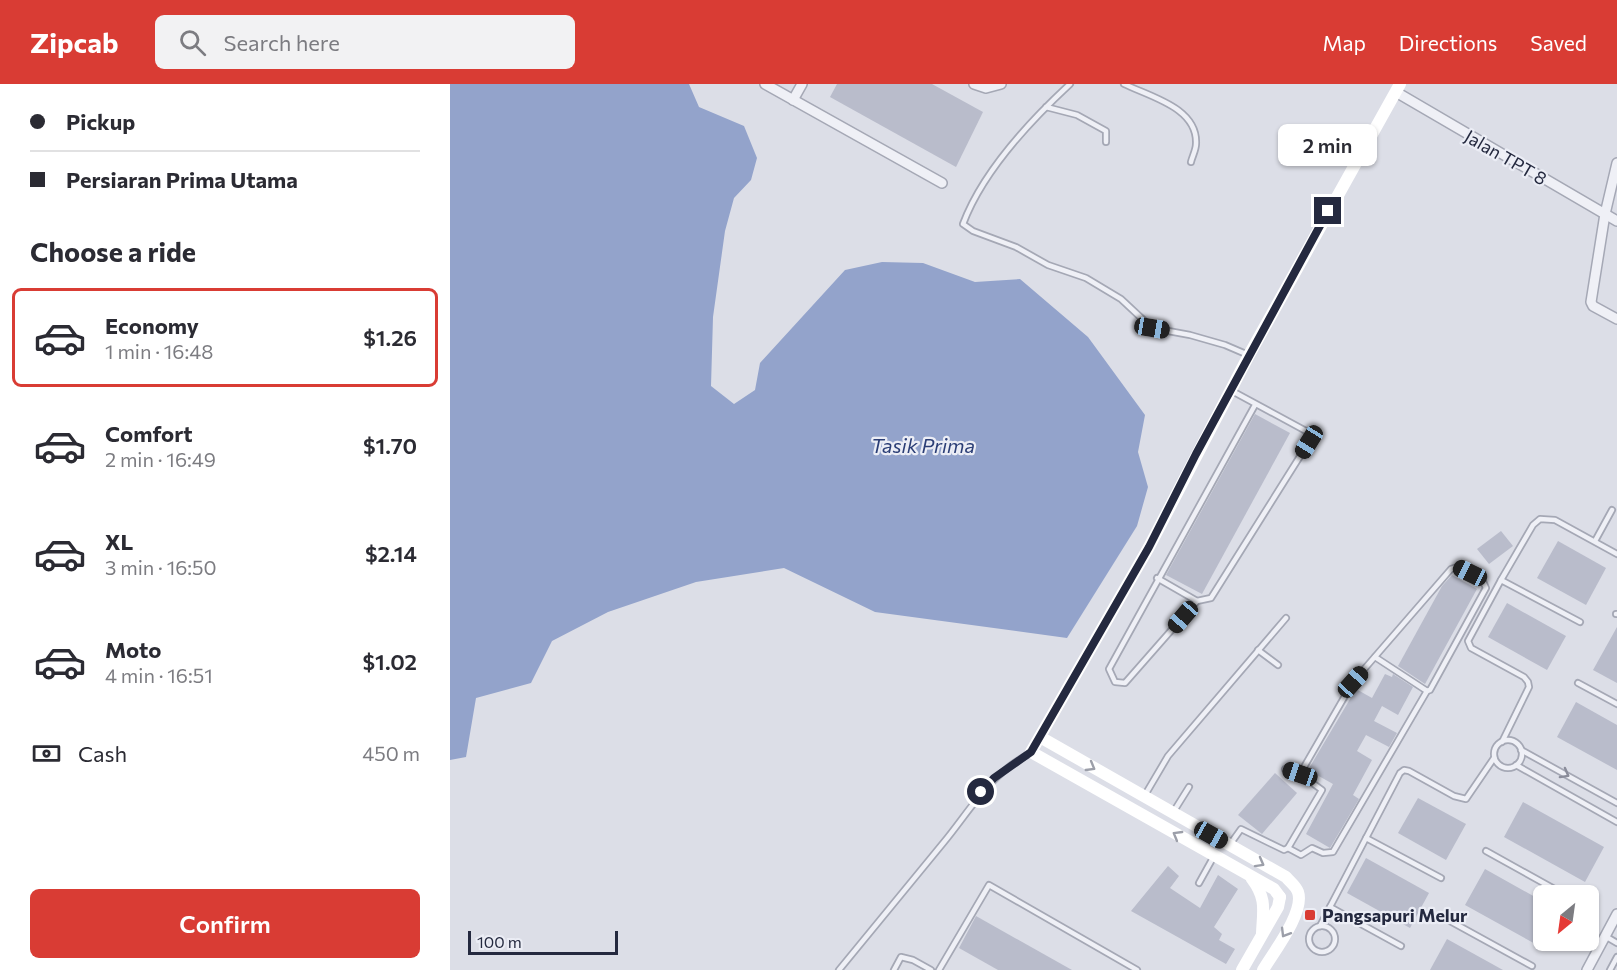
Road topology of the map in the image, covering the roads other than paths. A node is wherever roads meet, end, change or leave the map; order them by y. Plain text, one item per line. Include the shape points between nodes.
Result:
1 (765, 84) edge
2 (802, 84) edge
3 (974, 84) edge
4 (1001, 84) edge
5 (1070, 84) edge
6 (1124, 84) edge
7 (1398, 88) edge
8 (793, 100) junction
9 (1046, 107) junction
10 (1107, 142) dead end
11 (1191, 162) dead end
12 (1617, 163) edge
13 (942, 183) dead end
14 (1605, 214) junction
15 (1617, 221) edge
16 (1617, 319) edge
17 (1249, 355) junction
18 (1230, 390) junction
19 (1255, 405) junction
20 (1612, 510) dead end
21 (1595, 541) junction
22 (1617, 554) edge
23 (1157, 578) junction
24 (1501, 580) junction
25 (1197, 601) junction
26 (1286, 618) dead end
27 (1580, 622) dead end
28 (1258, 650) junction
29 (1375, 657) junction
30 (1278, 665) dead end
31 (1578, 683) dead end
32 (1427, 691) junction
33 (1617, 704) edge
34 (1040, 737) junction
35 (1502, 742) junction
36 (1521, 750) junction
37 (1031, 752) junction
38 (1494, 758) junction
39 (1516, 765) junction
40 (1285, 769) dead end
41 (1300, 774) junction
42 (1189, 787) dead end
43 (1144, 797) junction
44 (1617, 803) edge
45 (1173, 813) junction
46 (1617, 822) edge
47 (1366, 838) junction
48 (1230, 846) junction
49 (1288, 848) junction
50 (1486, 851) dead end
51 (1218, 858) junction
52 (1248, 875) junction
53 (1441, 878) dead end
54 (1199, 883) dead end
55 (1548, 885) edge
56 (1299, 894) junction
57 (1280, 897) junction
58 (1330, 907) junction
59 (1617, 914) edge
60 (1450, 921) dead end
61 (1320, 926) junction
62 (1605, 936) junction
63 (1261, 937) junction
64 (1617, 943) edge
65 (1401, 946) dead end
66 (1617, 957) edge
67 (1532, 966) dead end
68 (839, 970) edge
69 (894, 970) edge
70 (931, 970) edge
71 (939, 970) edge
72 (1137, 970) edge
73 (1242, 970) edge
74 (1263, 970) edge
75 (1587, 970) edge
76 (1610, 970) edge

1 - 8 street
2 - 8 street
3 - 4 street via 986,88
5 - 9 lane
6 - 11 lane via 1182,112 1193,126 1196,145
7 - 14 street, Jalan TPT 8
7 - 17 main road
8 - 13 street
9 - 10 lane via 1077,115 1106,131
9 - 17 lane via 1009,149 970,206 963,224 1048,265 1086,278 1121,299 1152,328 1190,335
12 - 14 street
14 - 15 street, Jalan TPT 8
14 - 16 street via 1591,304
17 - 18 main road
18 - 19 lane
18 - 34 main road via 1149,547
19 - 23 lane
19 - 25 lane via 1306,431 1309,442 1211,598
20 - 21 lane
21 - 22 lane
21 - 24 lane via 1555,520 1540,519
23 - 25 lane
23 - 25 lane via 1109,669 1115,682 1125,683
24 - 27 lane
24 - 35 lane via 1468,641 1471,648 1528,682
26 - 28 lane
28 - 30 lane
28 - 43 lane via 1167,756
29 - 32 lane
29 - 32 lane via 1451,569 1457,567 1482,579 1486,588
29 - 41 lane via 1353,682
31 - 33 lane
32 - 49 lane via 1333,852 1312,848 1301,855
34 - 37 main road
34 -> 43 main road
35 - 36 lane via 1516,743
35 - 38 lane via 1495,748
36 - 39 lane
36 -> 44 lane
51 -> 37 main road
37 - 68 lane via 994,778
38 - 39 lane via 1503,767
38 - 47 lane via 1466,799 1404,770
39 - 46 lane
40 - 41 lane
41 - 49 lane via 1322,790
42 - 45 lane
43 - 45 main road
45 - 48 main road
47 - 53 lane
47 - 58 lane
48 - 49 lane via 1241,829 1284,850
48 - 51 main road
48 -> 56 main road via 1286,877
50 - 55 lane
51 - 52 main road
51 - 54 lane
52 - 57 main road via 1274,889
52 - 63 main road via 1260,889 1264,907
56 - 57 main road
56 -> 74 main road via 1296,914
57 - 63 main road
58 - 61 lane
58 - 65 lane
59 - 62 street
60 - 67 lane
61 - 61 lane via 1329,928 1335,939 1332,948 1324,952 1316,951 1308,941 1312,929
62 - 64 lane
62 - 75 street
63 - 73 main road
66 - 76 lane
69 - 70 lane via 901,957
71 - 72 lane via 988,885

